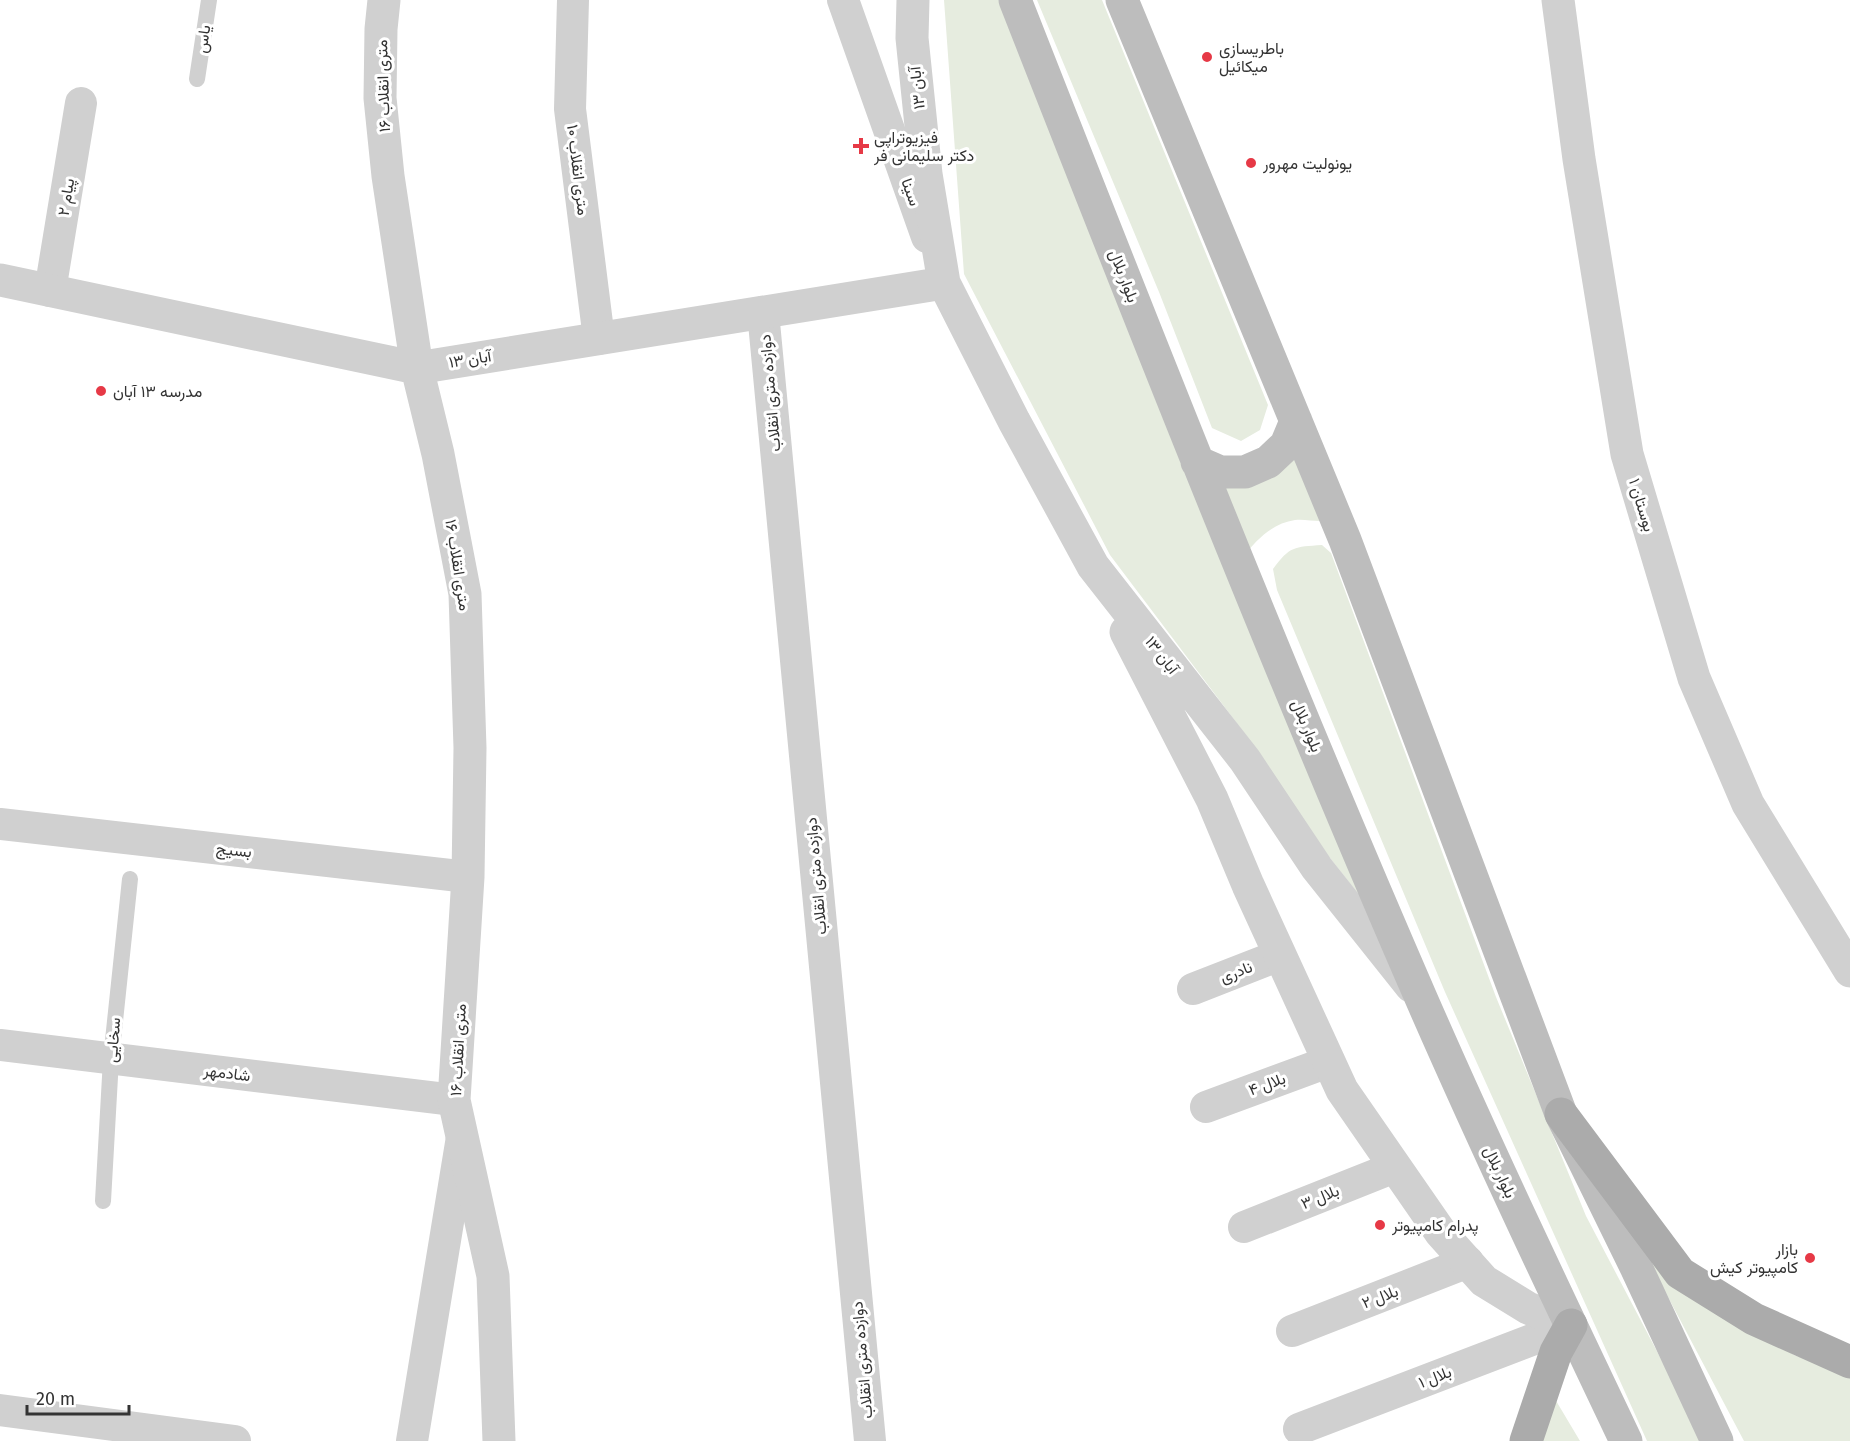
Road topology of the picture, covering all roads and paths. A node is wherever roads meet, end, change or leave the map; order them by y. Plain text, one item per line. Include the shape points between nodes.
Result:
1 (209, 0) edge
2 (384, 0) edge
3 (573, 0) edge
4 (843, 0) edge
5 (913, 0) edge
6 (1015, 0) edge
7 (1122, 0) edge
8 (1558, 0) edge
9 (197, 79) dead end
10 (81, 103) dead end
11 (0, 280) edge
12 (944, 283) junction
13 (50, 291) junction
14 (763, 312) junction
15 (599, 339) junction
16 (417, 368) junction
17 (1296, 422) junction
18 (1197, 462) junction
19 (1093, 566) junction
20 (0, 824) edge
21 (468, 877) junction
22 (130, 879) dead end
23 (1280, 955) junction
24 (1850, 971) edge
25 (1193, 988) dead end
26 (1422, 1000) junction
27 (0, 1045) edge
28 (111, 1059) junction
29 (1328, 1062) junction
30 (454, 1100) junction
31 (1206, 1107) dead end
32 (1561, 1114) junction
33 (462, 1135) junction
34 (1395, 1167) junction
35 (103, 1200) dead end
36 (1244, 1227) dead end
37 (1468, 1262) junction
38 (1570, 1325) junction
39 (1293, 1331) dead end
40 (1850, 1362) edge
41 (0, 1410) edge
42 (1299, 1429) dead end
43 (180, 1437) edge
44 (234, 1441) edge
45 (411, 1441) edge
46 (499, 1441) edge
47 (870, 1441) edge
48 (1526, 1441) edge
49 (1626, 1441) edge
50 (1717, 1441) edge

1 - 9 lane, یاس
2 - 16 street, ۱۶ متری انقلاب via 380,98
3 - 15 street, ۱۰ متری انقلاب via 570,109
4 - 12 street, سینا
5 - 12 street, ۱۳ آبان via 912,38 926,174
6 - 18 main road, بلوار بلال
7 - 17 main road
8 - 24 street, بوستان ۱ via 1627,454 1680,633 1694,678 1748,804
10 - 13 street, پیام ۲
11 - 13 street, ۱۳ آبان
12 - 14 street, ۱۳ آبان
12 - 19 street, ۱۳ آبان
13 - 16 street, ۱۳ آبان
14 - 15 street, ۱۳ آبان
14 - 47 street, دوازده متری انقلاب
15 - 16 street, ۱۳ آبان
16 - 21 street, ۱۶ متری انقلاب via 465,594 470,748
17 - 18 main road via 1286,445 1269,462 1245,472 1220,472
17 - 32 main road via 1345,540
18 - 26 main road, بلوار بلال
19 - 23 street via 1212,799
19 - 26 street, ۱۳ آبان via 1245,760 1317,868
20 - 21 street, بسیج
21 - 30 street, ۱۶ متری انقلاب
22 - 28 lane, سخایی
23 - 25 street, نادری
23 - 29 street
26 - 38 main road, بلوار بلال
27 - 28 street, شادمهر
28 - 30 street, شادمهر
28 - 35 lane, سخایی
29 - 31 street, بلال ۴
29 - 34 street via 1342,1090
30 - 33 street, ۱۶ متری انقلاب
32 - 40 main road via 1680,1273 1754,1319
32 - 50 main road
33 - 45 street, ۱۶ متری انقلاب
33 - 46 street, ۱۶ متری انقلاب via 493,1276
34 - 36 street, بلال ۳
34 - 37 street via 1441,1233
37 - 38 street via 1484,1281 1528,1308
37 - 39 street, بلال ۲
38 - 42 street, بلال ۱
38 - 48 main road via 1556,1352
38 - 49 main road, بلوار بلال
41 - 43 street
43 - 44 street

